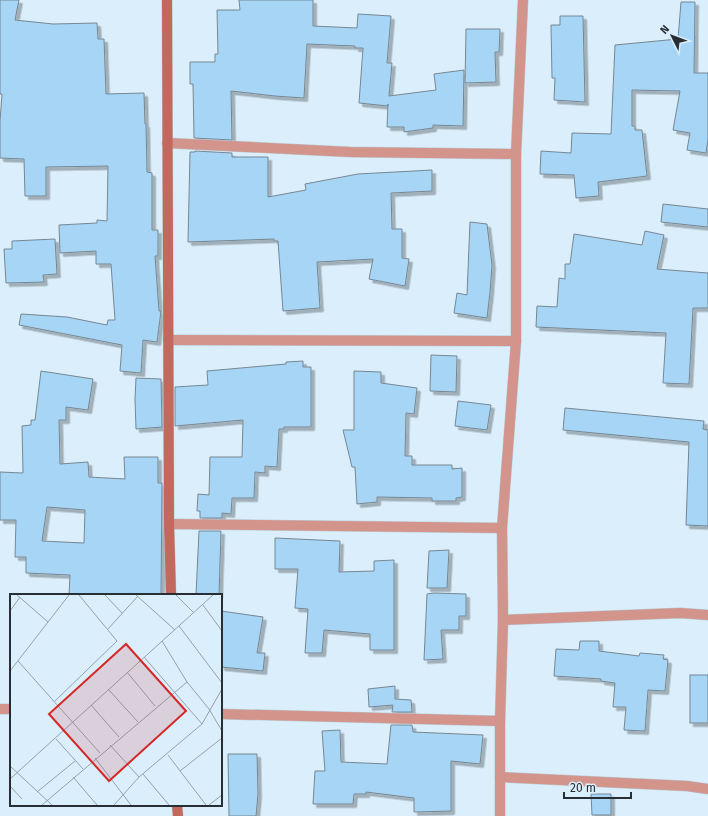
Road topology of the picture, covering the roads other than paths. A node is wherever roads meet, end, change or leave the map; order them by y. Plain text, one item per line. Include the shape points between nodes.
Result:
1 (167, 0) edge
2 (523, 0) edge
3 (167, 143) junction
4 (516, 154) junction
5 (168, 340) junction
6 (516, 341) junction
7 (169, 524) junction
8 (502, 528) junction
9 (171, 594) edge
10 (708, 615) edge
11 (503, 620) junction
12 (222, 714) edge
13 (500, 721) junction
14 (500, 777) junction
15 (708, 789) edge
16 (177, 806) edge
17 (178, 816) edge
18 (500, 816) edge

1 - 3 street
2 - 4 street
3 - 4 street via 350,152
3 - 5 street
4 - 6 street
5 - 6 street
5 - 7 street
6 - 8 street
7 - 8 street
7 - 9 street
8 - 11 street
10 - 11 street
11 - 13 street
12 - 13 street
13 - 14 street
14 - 15 street
14 - 18 street
16 - 17 street

